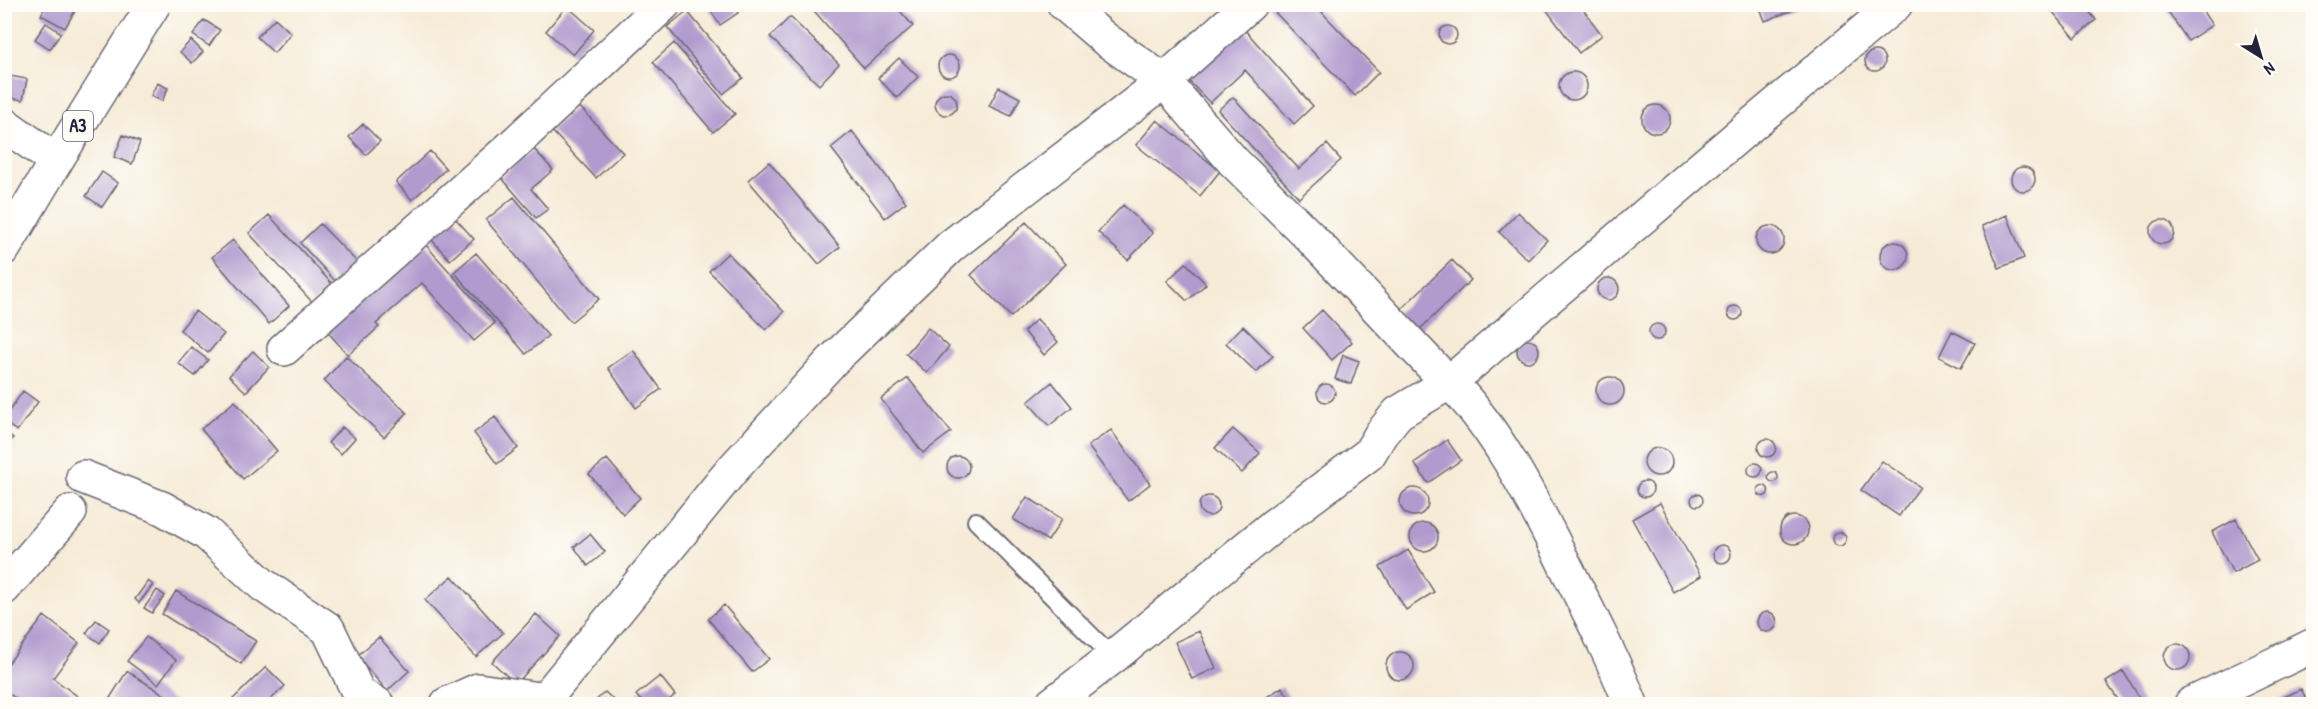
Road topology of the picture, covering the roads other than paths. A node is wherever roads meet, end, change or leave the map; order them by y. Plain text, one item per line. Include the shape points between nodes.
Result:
1 (154, 4) edge
2 (664, 4) edge
3 (1064, 4) edge
4 (1250, 4) edge
5 (1896, 4) edge
6 (1164, 81) junction
7 (4, 124) edge
8 (56, 161) junction
9 (4, 248) edge
10 (285, 349) dead end
11 (1450, 382) junction
12 (83, 477) dead end
13 (70, 512) dead end
14 (976, 520) dead end
15 (4, 588) edge
16 (2313, 645) edge
17 (1113, 657) junction
18 (543, 702) edge
19 (377, 705) edge
20 (447, 705) edge
21 (1052, 705) edge
22 (1631, 705) edge
23 (2191, 705) edge

1 - 8 main road, A3
2 - 10 main road
3 - 6 main road
4 - 6 main road
5 - 11 main road
6 - 11 main road via 1233,162
6 - 18 main road via 951,246 832,361 732,470
7 - 8 main road
8 - 9 main road, A3
11 - 17 main road via 1398,413 1369,454 1273,526
11 - 22 main road via 1491,433 1542,519
12 - 19 main road via 162,508 206,533 264,585 328,629 359,694
13 - 15 main road
14 - 17 lane
16 - 23 main road
17 - 21 main road
18 - 20 main road via 478,690

